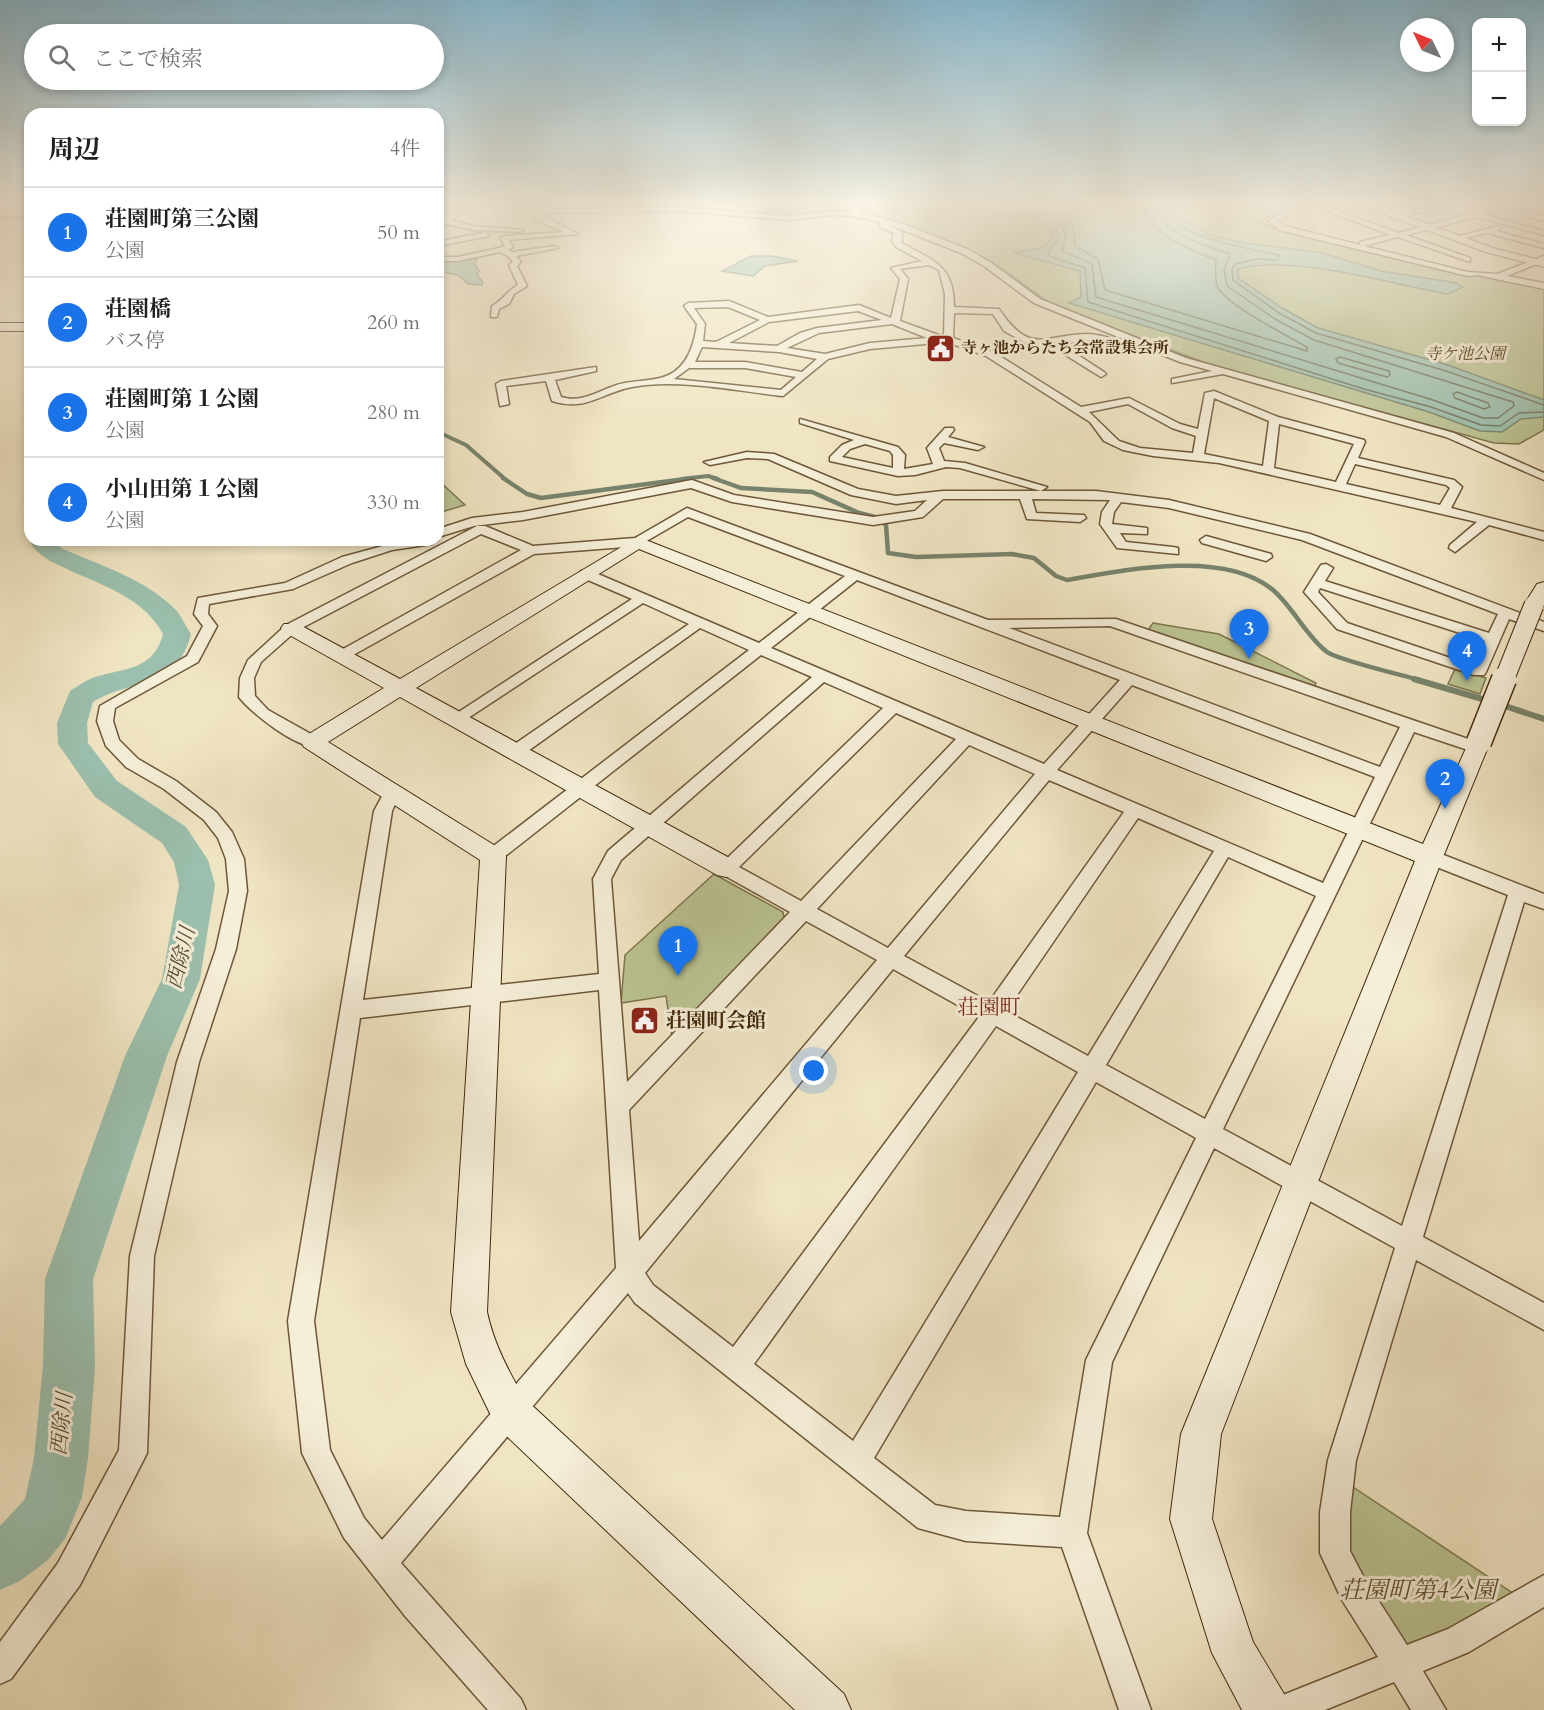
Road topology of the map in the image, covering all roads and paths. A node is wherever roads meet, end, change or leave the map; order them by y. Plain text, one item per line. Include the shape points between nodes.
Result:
1 (522, 283) edge
2 (903, 283) edge
3 (947, 283) edge
4 (1013, 283) edge
5 (1528, 283) edge
6 (1544, 286) edge
7 (949, 310) junction
8 (494, 315) dead end
9 (767, 320) junction
10 (895, 322) junction
11 (0, 327) edge
12 (24, 327) edge
13 (943, 339) junction
14 (1053, 343) junction
15 (699, 344) junction
16 (718, 345) junction
17 (1037, 345) junction
18 (779, 349) junction
19 (1132, 350) dead end
20 (989, 354) junction
21 (825, 357) junction
22 (690, 365) junction
23 (593, 369) dead end
24 (1220, 373) junction
25 (1101, 374) dead end
26 (803, 375) junction
27 (549, 378) junction
28 (664, 381) junction
29 (1176, 381) dead end
30 (504, 404) dead end
31 (1079, 411) junction
32 (1274, 419) junction
33 (808, 424) dead end
34 (1202, 434) junction
35 (865, 440) junction
36 (978, 447) dead end
37 (1198, 456) junction
38 (1353, 460) junction
39 (710, 462) dead end
40 (939, 465) junction
41 (1269, 471) junction
42 (898, 473) junction
43 (1544, 477) edge
44 (1339, 487) junction
45 (1025, 495) junction
46 (1072, 495) junction
47 (934, 498) junction
48 (1117, 498) junction
49 (1199, 510) junction
50 (1444, 510) junction
51 (1080, 518) dead end
52 (1487, 520) junction
53 (481, 529) junction
54 (1109, 529) junction
55 (444, 531) edge
56 (1143, 531) dead end
57 (1544, 536) edge
58 (444, 538) edge
59 (638, 542) junction
60 (395, 546) edge
61 (1455, 548) dead end
62 (531, 550) junction
63 (1173, 550) dead end
64 (1266, 557) dead end
65 (1326, 568) dead end
66 (586, 574) junction
67 (855, 575) junction
68 (1317, 583) junction
69 (642, 598) junction
70 (1540, 598) edge
71 (810, 611) junction
72 (1505, 613) junction
73 (699, 623) junction
74 (986, 624) junction
75 (1544, 627) edge
76 (291, 628) junction
77 (1494, 639) junction
78 (761, 650) junction
79 (341, 656) junction
80 (822, 676) junction
81 (1130, 678) junction
82 (400, 688) junction
83 (893, 707) junction
84 (456, 719) junction
85 (1090, 722) junction
86 (1409, 725) junction
87 (967, 738) junction
88 (312, 742) junction
89 (1478, 745) junction
90 (515, 752) junction
91 (1046, 772) junction
92 (1383, 774) junction
93 (582, 788) junction
94 (392, 793) junction
95 (1135, 810) junction
96 (648, 825) junction
97 (1358, 829) junction
98 (1224, 849) junction
99 (493, 856) junction
100 (1430, 857) junction
101 (726, 868) junction
102 (1326, 892) junction
103 (1518, 892) junction
104 (1544, 902) edge
105 (803, 911) junction
106 (890, 958) junction
107 (609, 981) junction
108 (486, 995) junction
109 (352, 1010) junction
110 (992, 1015) junction
111 (1093, 1071) junction
112 (618, 1106) junction
113 (1210, 1135) junction
114 (1300, 1184) junction
115 (1409, 1244) junction
116 (629, 1272) junction
117 (1544, 1317) edge
118 (735, 1367) junction
119 (510, 1412) junction
120 (856, 1462) junction
121 (1072, 1533) junction
122 (382, 1563) junction
123 (1544, 1590) edge
124 (1399, 1664) junction
125 (0, 1668) edge
126 (510, 1710) edge
127 (828, 1710) edge
128 (1135, 1710) edge
129 (1268, 1710) edge
130 (1284, 1710) edge
131 (1430, 1710) edge

1 - 8 street via 524,286 511,292 506,302 495,308
2 - 10 street
3 - 7 street
4 - 24 street via 1038,301
5 - 6 street
7 - 13 street
7 - 17 street via 996,311 1007,328
9 - 10 street via 859,308
9 - 15 street via 729,304 688,306 701,324
9 - 16 street
10 - 13 street
10 - 18 street via 823,330 785,343
11 - 12 street
13 - 20 street
13 - 21 street via 862,348
14 - 17 street
14 - 19 street via 1089,337 1130,345
14 - 25 street
15 - 16 street
15 - 22 street
16 - 18 street
17 - 20 street
18 - 21 street
20 - 31 street
21 - 26 street
22 - 26 street via 745,365
22 - 28 street
23 - 27 street
24 - 29 street
24 - 43 street via 1450,435
26 - 28 street via 783,393
27 - 28 street via 556,399 564,402 591,400 625,385
27 - 30 street via 501,384
31 - 34 street via 1129,401 1176,426
31 - 37 street via 1094,420 1102,435 1115,443 1159,453
32 - 34 street via 1210,393
32 - 38 street via 1360,442
32 - 41 street
33 - 35 street
34 - 37 street
35 - 42 street via 894,449 899,455
35 - 42 street via 846,447 834,459
36 - 40 street via 945,434 933,448
37 - 41 street
38 - 44 street
38 - 50 street via 1450,482 1456,487
39 - 47 street via 770,456 867,496 896,500
40 - 42 street
40 - 46 street via 980,469 1007,480
41 - 44 street
44 - 50 street
45 - 46 street
45 - 47 street
45 - 51 street via 1031,516
46 - 48 street
47 - 55 street via 932,505 919,514 879,521 732,498 692,484 472,522
48 - 49 street
48 - 54 street via 1108,512
49 - 64 street via 1208,545 1246,548
49 - 72 street via 1306,537
50 - 52 street
52 - 57 street
52 - 61 street
53 - 58 street
53 - 62 street
53 - 76 street
54 - 56 street
54 - 63 street via 1122,545
59 - 62 street
59 - 66 street
59 - 67 street via 687,512
59 - 71 street
60 - 125 street via 347,560 288,586 202,601 201,614 210,626 193,659 108,706 105,721 112,742 132,763 170,785 210,816 226,836 235,859 237,891 226,949 188,1062 142,1256 133,1453 69,1574
62 - 79 street
65 - 68 street
66 - 69 street
66 - 82 street
67 - 71 street
67 - 74 street
68 - 77 street
68 - 77 street via 1311,592 1342,626 1479,672
69 - 73 street
69 - 84 street
70 - 89 street, bridge
71 - 78 street
71 - 85 street
72 - 75 street
72 - 77 street
73 - 78 street
73 - 90 street
74 - 81 street
74 - 86 street via 1111,622
76 - 79 street
76 - 88 street via 255,660 247,678 247,697 262,713
78 - 80 street
78 - 93 street
79 - 82 street
80 - 83 street
80 - 96 street
81 - 85 street
81 - 92 street
82 - 84 street
82 - 88 street
83 - 87 street
83 - 101 street
84 - 90 street
85 - 91 street
85 - 97 street
86 - 89 street
86 - 92 street
87 - 91 street
87 - 105 street
88 - 94 street
89 - 100 street
90 - 93 street
91 - 95 street
91 - 106 street
92 - 97 street
93 - 96 street
93 - 99 street
94 - 99 street
94 - 109 street via 383,811
95 - 98 street
95 - 110 street
96 - 101 street
96 - 107 street via 614,856 602,879
97 - 100 street
97 - 102 street
98 - 102 street
98 - 111 street
99 - 108 street
100 - 103 street
100 - 114 street
101 - 105 street
102 - 113 street
103 - 104 street
103 - 115 street
105 - 106 street
105 - 112 street
106 - 110 street
106 - 116 street
107 - 108 street
107 - 112 street
108 - 109 street
108 - 119 street via 469,1312 483,1365
109 - 122 street via 301,1321 316,1454 354,1528
110 - 111 street
110 - 118 street
111 - 113 street
111 - 120 street
112 - 116 street
113 - 114 street
113 - 121 street via 1099,1360
114 - 115 street
114 - 129 street via 1201,1434 1191,1519 1234,1653
115 - 117 street
115 - 124 street via 1342,1460 1335,1512 1335,1553
116 - 118 street via 644,1294
116 - 119 street
118 - 120 street
119 - 122 street
119 - 127 street
120 - 121 street via 928,1518 966,1526
121 - 128 street
122 - 126 street
123 - 124 street via 1458,1641
124 - 130 street
124 - 131 street

